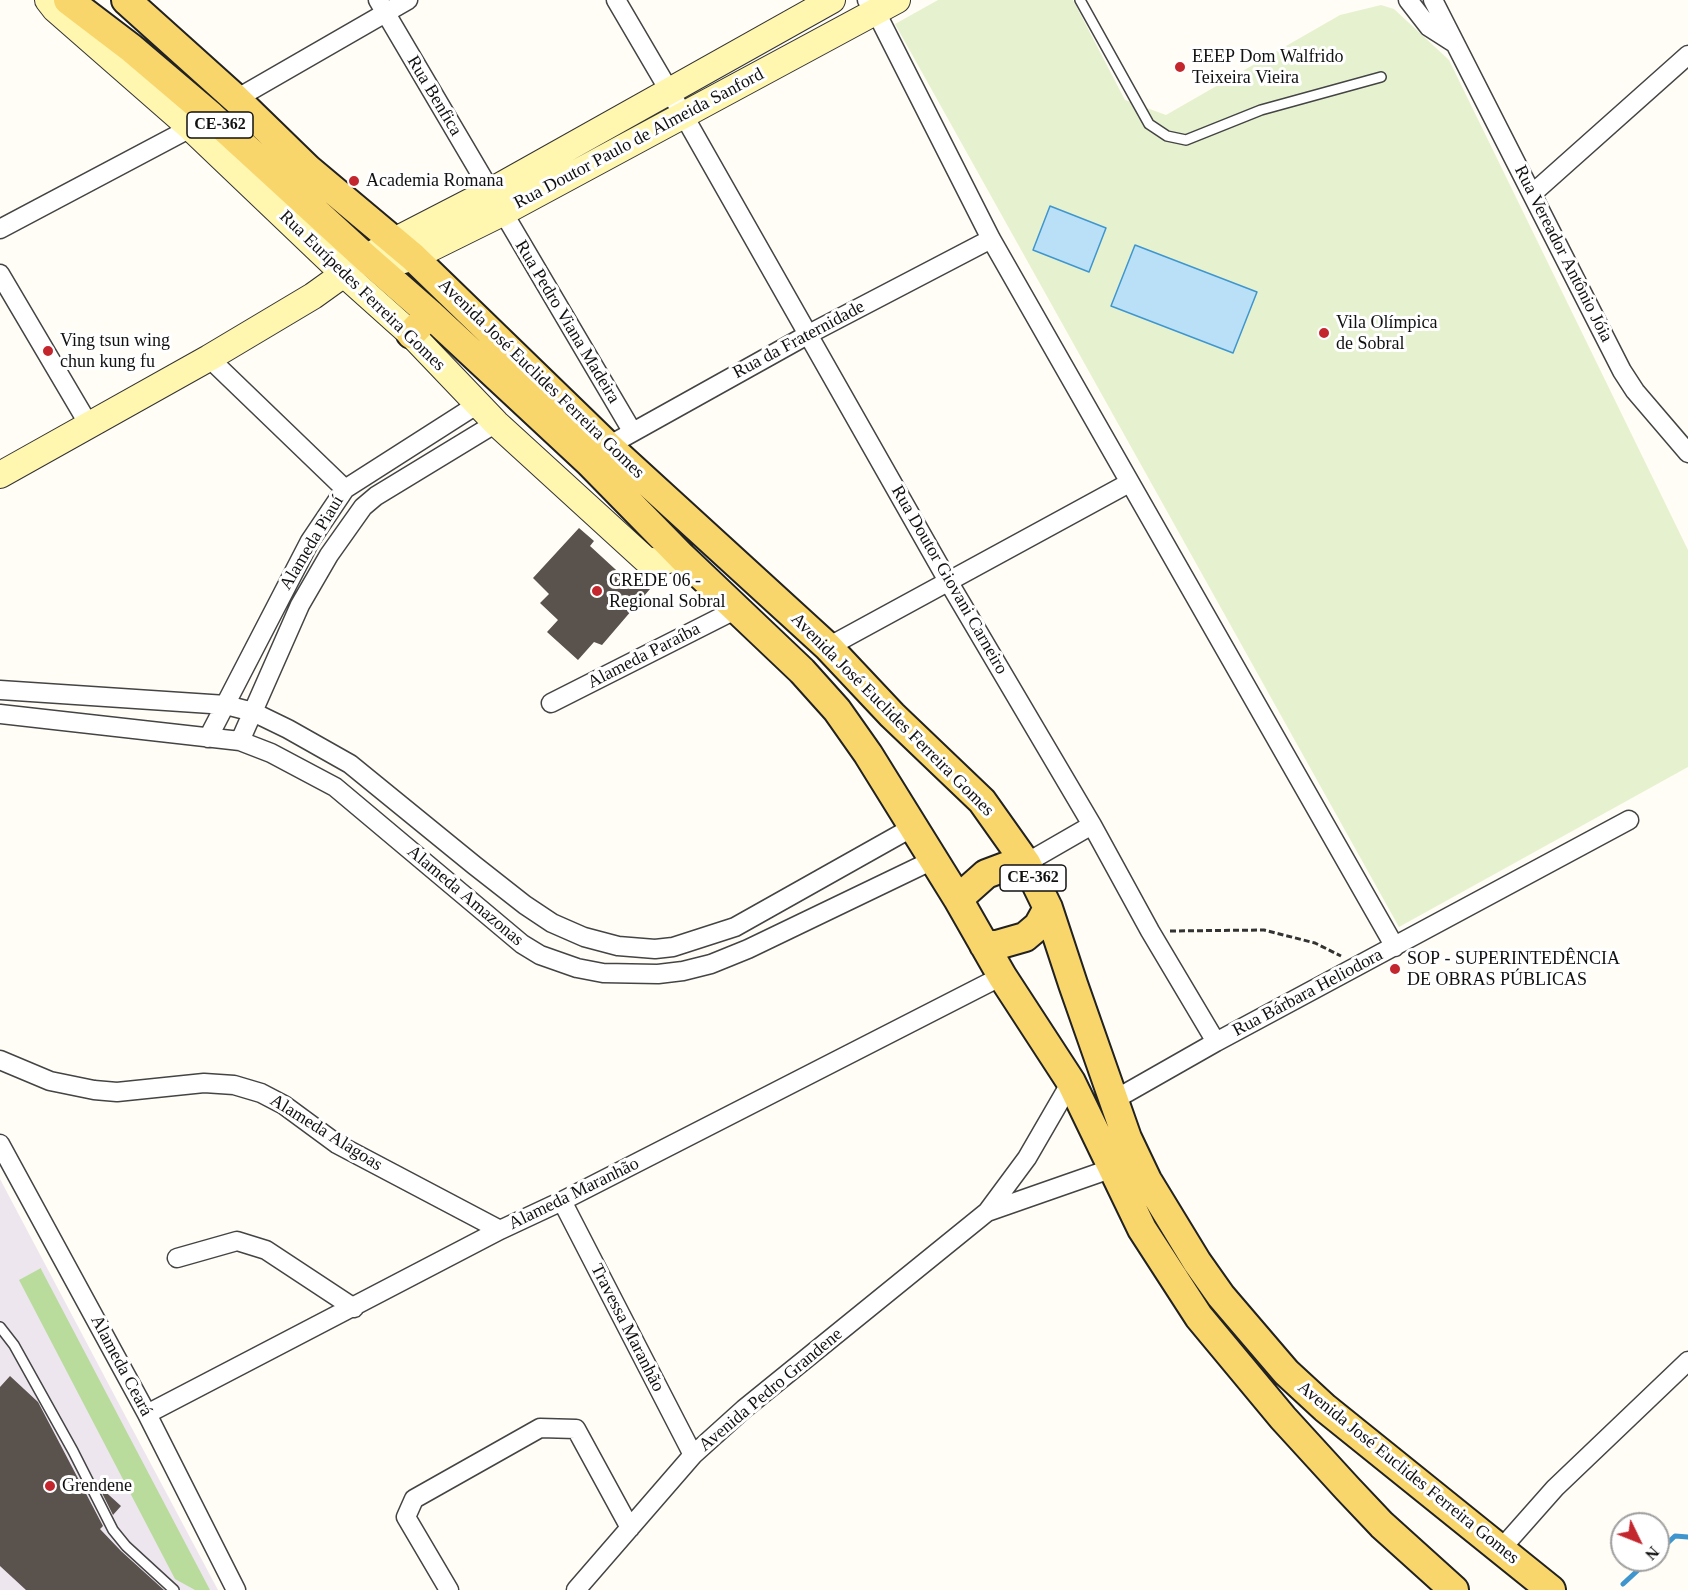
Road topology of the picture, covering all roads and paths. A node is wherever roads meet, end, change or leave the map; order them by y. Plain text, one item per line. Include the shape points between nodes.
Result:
1 (48, 0) edge
2 (68, 0) edge
3 (126, 0) edge
4 (408, 0) edge
5 (616, 0) edge
6 (832, 0) edge
7 (1080, 0) edge
8 (1408, 0) edge
9 (1433, 0) edge
10 (880, 4) edge
11 (381, 7) edge
12 (1455, 44) junction
13 (1688, 54) edge
14 (1381, 77) dead end
15 (669, 90) junction
16 (236, 99) junction
17 (684, 116) junction
18 (201, 122) junction
19 (1533, 194) junction
20 (496, 202) junction
21 (0, 229) edge
22 (991, 239) junction
23 (404, 249) junction
24 (362, 266) junction
25 (0, 274) edge
26 (421, 324) junction
27 (809, 334) junction
28 (209, 358) junction
29 (478, 404) junction
30 (496, 423) junction
31 (89, 425) junction
32 (620, 438) junction
33 (1688, 453) edge
34 (0, 475) edge
35 (1129, 483) junction
36 (345, 489) junction
37 (682, 557) junction
38 (948, 581) junction
39 (737, 609) junction
40 (828, 646) junction
41 (0, 690) edge
42 (551, 703) dead end
43 (226, 705) junction
44 (253, 712) junction
45 (0, 714) edge
46 (208, 738) junction
47 (240, 741) junction
48 (1629, 820) dead end
49 (1092, 825) junction
50 (913, 827) junction
51 (933, 860) junction
52 (1026, 863) junction
53 (474, 865) junction
54 (454, 888) junction
55 (958, 899) junction
56 (1048, 908) junction
57 (1150, 931) junction
58 (712, 936) junction
59 (984, 945) junction
60 (1395, 947) junction
61 (635, 948) junction
62 (711, 964) junction
63 (1356, 968) junction
64 (631, 974) junction
65 (1002, 976) junction
66 (1216, 1042) junction
67 (0, 1060) edge
68 (1071, 1082) junction
69 (1114, 1100) junction
70 (0, 1144) edge
71 (1113, 1168) junction
72 (562, 1202) junction
73 (987, 1212) junction
74 (500, 1230) junction
75 (177, 1258) dead end
76 (354, 1308) junction
77 (0, 1327) edge
78 (1688, 1361) edge
79 (147, 1414) junction
80 (693, 1455) junction
81 (630, 1528) junction
82 (1501, 1549) junction
83 (174, 1590) edge
84 (237, 1590) edge
85 (448, 1590) edge
86 (576, 1590) edge
87 (1454, 1590) edge
88 (1551, 1590) edge

1 - 18 street
2 - 18 main road, Avenida José Euclides Ferreira Gomes / CE-362 via 131,48
3 - 16 main road, Avenida José Euclides Ferreira Gomes / CE-362
4 - 11 street
5 - 15 street, Rua Doutor Giovani Carneiro
6 - 15 street, Rua Doutor Paulo de Almeida Sanford
7 - 14 lane via 1149,124 1167,136 1186,140 1261,110
8 - 12 street, Rua Vereador Antônio Jóia via 1429,27
9 - 12 street, Rua Vereador Antônio Jóia
10 - 17 street, Rua Doutor Paulo de Almeida Sanford
10 - 22 street
11 - 16 street
11 - 20 street, Rua Benfica
12 - 19 street, Rua Vereador Antônio Jóia
13 - 19 street
15 - 17 street, Rua Doutor Giovani Carneiro
15 - 20 street, Rua Doutor Paulo de Almeida Sanford
16 - 23 main road, Avenida José Euclides Ferreira Gomes / CE-362 via 308,170
17 - 20 street, Rua Doutor Paulo de Almeida Sanford
17 - 27 street, Rua Doutor Giovani Carneiro
18 - 21 street
18 - 24 main road, Avenida José Euclides Ferreira Gomes / CE-362
19 - 33 street, Rua Vereador Antônio Jóia via 1622,371
20 - 23 street, Rua Doutor Paulo de Almeida Sanford
20 - 32 street, Rua Pedro Viana Madeira
22 - 27 street, Rua da Fraternidade
22 - 35 street
23 - 24 street, Rua Doutor Paulo de Almeida Sanford
23 - 32 main road, Avenida José Euclides Ferreira Gomes / CE-362
24 - 26 main road, Avenida José Euclides Ferreira Gomes / CE-362
24 - 28 street, Rua Doutor Paulo de Almeida Sanford
25 - 31 street
26 - 29 street, Rua Eurípedes Ferreira Gomes
26 - 37 main road, Avenida José Euclides Ferreira Gomes / CE-362 via 589,462
27 - 32 street, Rua da Fraternidade
27 - 38 street, Rua Doutor Giovani Carneiro
28 - 31 street, Rua Doutor Paulo de Almeida Sanford
28 - 36 street
29 - 30 street, Rua Eurípedes Ferreira Gomes
29 - 36 street, Alameda Piauí
30 - 37 street, Rua Eurípedes Ferreira Gomes via 646,560 659,562
30 - 44 street, Alameda Piauí via 363,507 300,605
31 - 34 street, Rua Doutor Paulo de Almeida Sanford
32 - 40 main road, Avenida José Euclides Ferreira Gomes / CE-362
35 - 38 street
35 - 60 street
36 - 43 street, Alameda Piauí via 310,541
37 - 39 main road, Avenida José Euclides Ferreira Gomes / CE-362
38 - 40 street
38 - 49 street, Rua Doutor Giovani Carneiro
39 - 42 street, Alameda Paraíba
39 - 50 main road, Avenida José Euclides Ferreira Gomes / CE-362 via 837,710
40 - 52 main road, Avenida José Euclides Ferreira Gomes / CE-362 via 892,715 982,801
41 - 43 street, Alameda Amazonas
43 - 44 street, Alameda Amazonas
43 - 46 street, Alameda Piauí
44 - 47 street, Alameda Piauí
44 - 53 street, Alameda Amazonas via 350,764
45 - 46 street, Alameda Amazonas
46 - 47 street, Alameda Amazonas
47 - 54 street, Alameda Amazonas via 335,788
48 - 60 street, Rua Bárbara Heliodora
49 - 52 street
49 - 57 street, Rua Doutor Giovani Carneiro
50 - 51 main road, Avenida José Euclides Ferreira Gomes / CE-362
50 - 58 street, Alameda Amazonas via 735,927
51 - 55 main road, Avenida José Euclides Ferreira Gomes / CE-362
51 - 62 street, Alameda Amazonas
52 - 55 main road via 986,874
52 - 56 main road, Avenida José Euclides Ferreira Gomes / CE-362
53 - 54 street
53 - 61 street, Alameda Amazonas via 552,923 584,936
54 - 64 street, Alameda Amazonas via 508,934 540,955 577,968
55 - 59 main road, Avenida José Euclides Ferreira Gomes / CE-362
56 - 59 main road via 1038,926 1025,937
56 - 69 main road, Avenida José Euclides Ferreira Gomes / CE-362
57 - 63 path via 1264,930 1315,943
57 - 66 street, Rua Doutor Giovani Carneiro
58 - 61 street, Alameda Amazonas via 673,947
58 - 62 street
59 - 65 main road, Avenida José Euclides Ferreira Gomes / CE-362
60 - 63 street, Rua Bárbara Heliodora
61 - 64 street
62 - 64 street, Alameda Amazonas via 683,971
63 - 66 street, Rua Bárbara Heliodora
65 - 68 main road, Avenida José Euclides Ferreira Gomes / CE-362
65 - 72 street, Alameda Maranhão
66 - 69 street, Rua Bárbara Heliodora
67 - 74 street, Alameda Alagoas via 50,1081 93,1090 117,1092 204,1083 234,1085 261,1093 337,1144
68 - 71 main road, Avenida José Euclides Ferreira Gomes / CE-362
68 - 73 street, Avenida Pedro Grandene via 1026,1158
69 - 82 main road, Avenida José Euclides Ferreira Gomes / CE-362 via 1147,1180 1197,1262 1252,1334 1324,1408
70 - 79 street, Alameda Ceará
71 - 73 street, Avenida Pedro Grandene
71 - 87 main road, Avenida José Euclides Ferreira Gomes / CE-362 via 1142,1229 1199,1317 1319,1460 1382,1525
72 - 74 street, Alameda Maranhão
72 - 80 street, Travessa Maranhão
73 - 80 street, Avenida Pedro Grandene
74 - 76 street, Alameda Maranhão
75 - 76 street via 237,1241 266,1250
76 - 79 street, Alameda Maranhão
77 - 83 lane via 68,1441 113,1530
78 - 82 street via 1555,1488
79 - 84 street, Alameda Ceará
80 - 81 street, Avenida Pedro Grandene
81 - 85 street via 576,1429 540,1428 414,1499 406,1517
81 - 86 street, Avenida Pedro Grandene
82 - 88 main road, Avenida José Euclides Ferreira Gomes / CE-362

